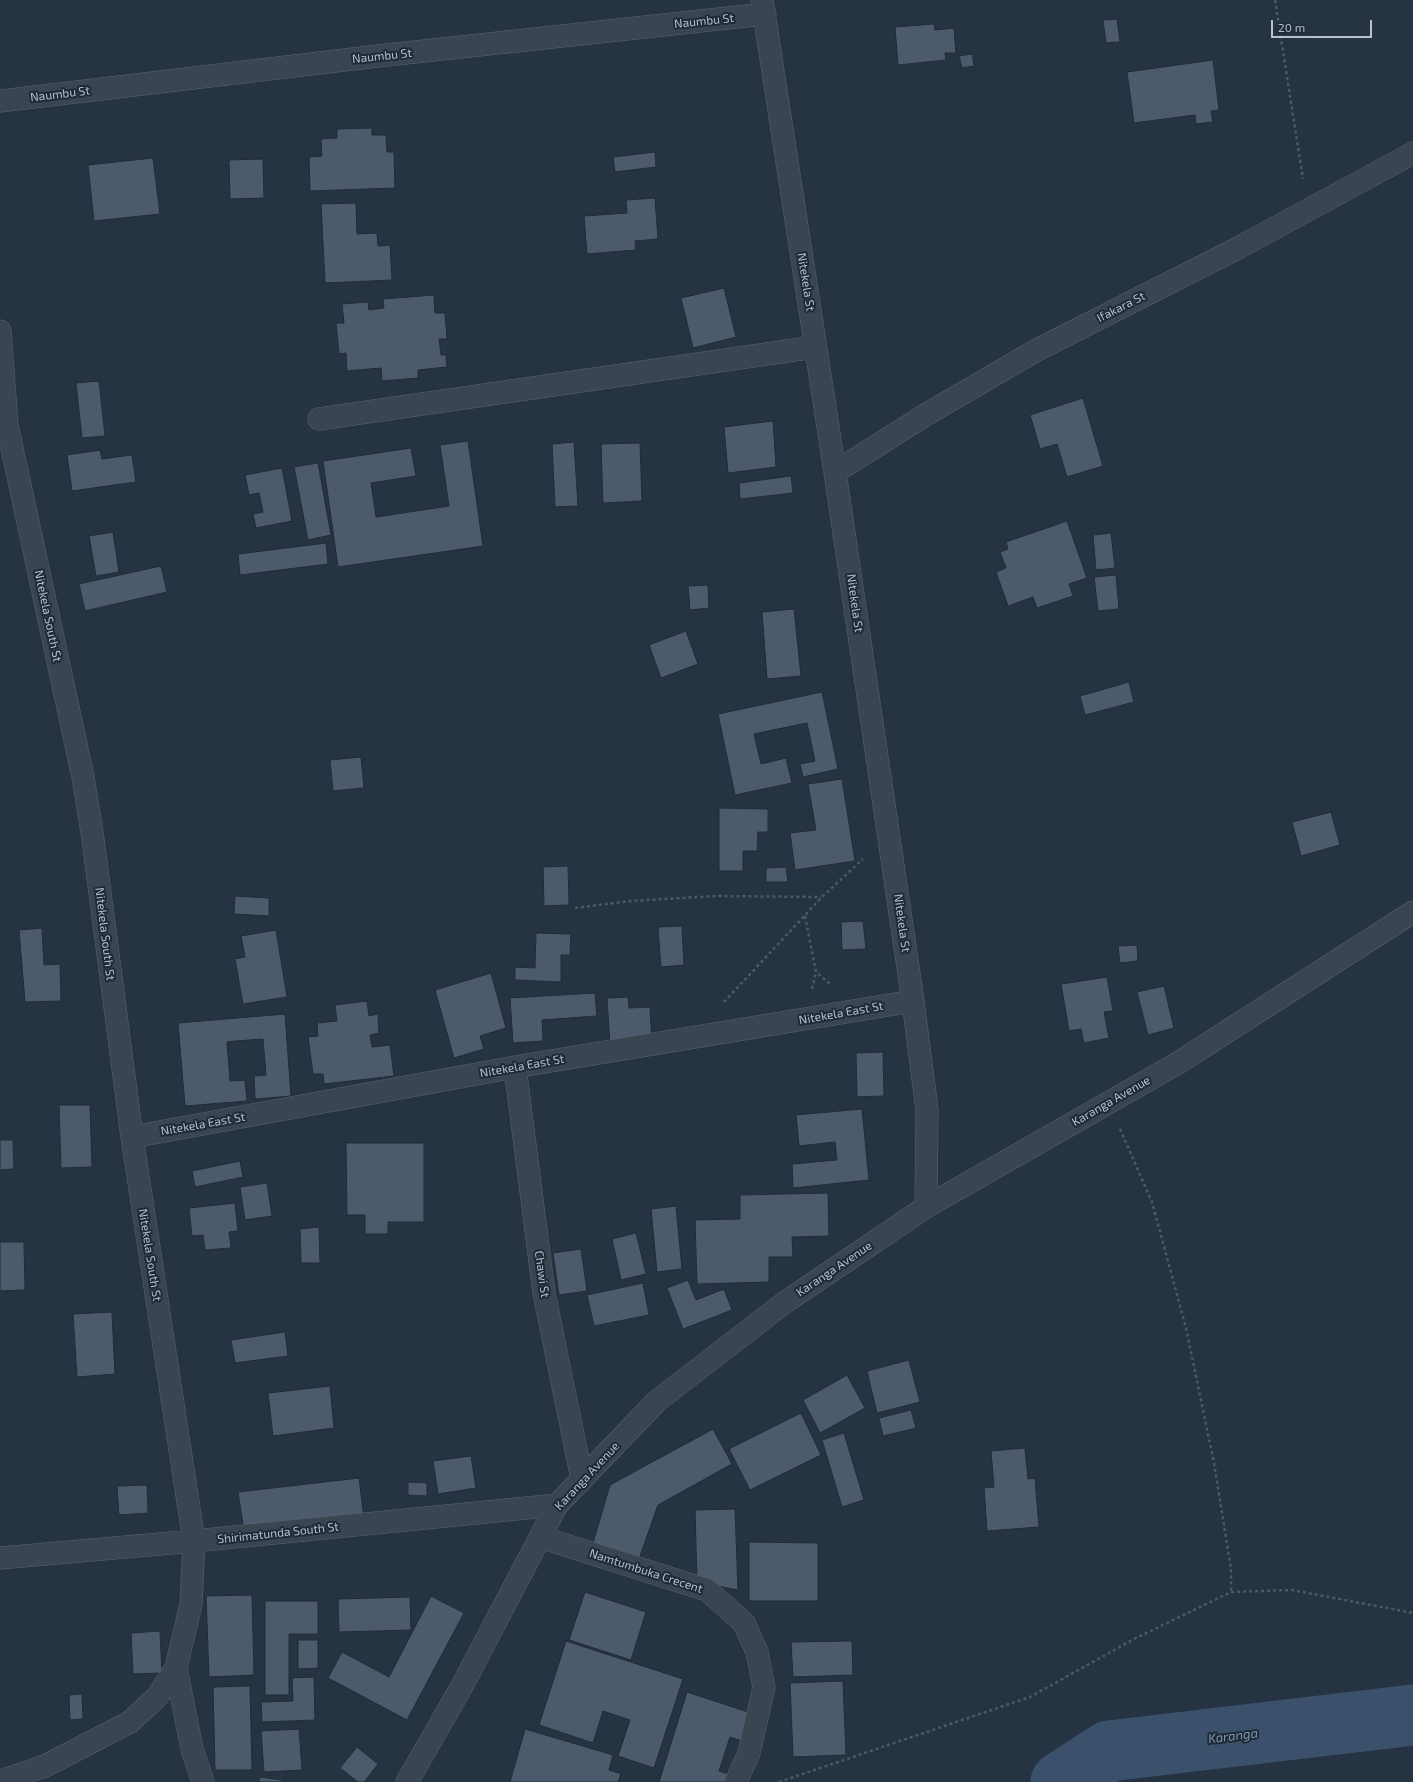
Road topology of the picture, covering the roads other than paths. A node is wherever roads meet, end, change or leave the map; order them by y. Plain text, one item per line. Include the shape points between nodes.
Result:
1 (764, 7) edge
2 (0, 101) edge
3 (1413, 153) edge
4 (0, 331) edge
5 (816, 347) junction
6 (319, 419) dead end
7 (836, 472) junction
8 (1413, 912) edge
9 (913, 1001) junction
10 (514, 1067) junction
11 (132, 1137) junction
12 (926, 1207) junction
13 (582, 1479) junction
14 (557, 1505) junction
15 (540, 1537) junction
16 (194, 1541) junction
17 (0, 1558) edge
18 (176, 1668) junction
19 (0, 1781) edge
20 (203, 1782) edge
21 (407, 1782) edge
22 (736, 1782) edge

1 - 2 street, Naumbu St
1 - 5 street, Nitekela St
3 - 7 street, Ifakara St via 1308,211 1035,351 927,414
4 - 11 street, Nitekela South St via 7,425 83,777 91,825
5 - 6 street
5 - 7 street, Nitekela St
7 - 9 street, Nitekela St
8 - 12 street, Karanga Avenue via 1178,1063
9 - 10 street, Nitekela East St
9 - 12 street, Nitekela St via 927,1110
10 - 11 street, Nitekela East St
10 - 13 street, Chawi St via 544,1293
11 - 16 street, Nitekela South St
12 - 13 street, Karanga Avenue via 784,1303 657,1401
13 - 14 street, Karanga Avenue
14 - 15 street, Karanga Avenue
14 - 16 street, Shirimatunda South St
15 - 21 street, Karanga Avenue via 462,1686
15 - 22 street, Namtumbuka Crecent via 707,1590 744,1623 757,1652 764,1687 749,1753
16 - 17 street, Shirimatunda South St
16 - 18 street, Nitekela South St via 191,1604
18 - 19 street via 157,1697 130,1722 45,1766
18 - 20 street via 192,1749

